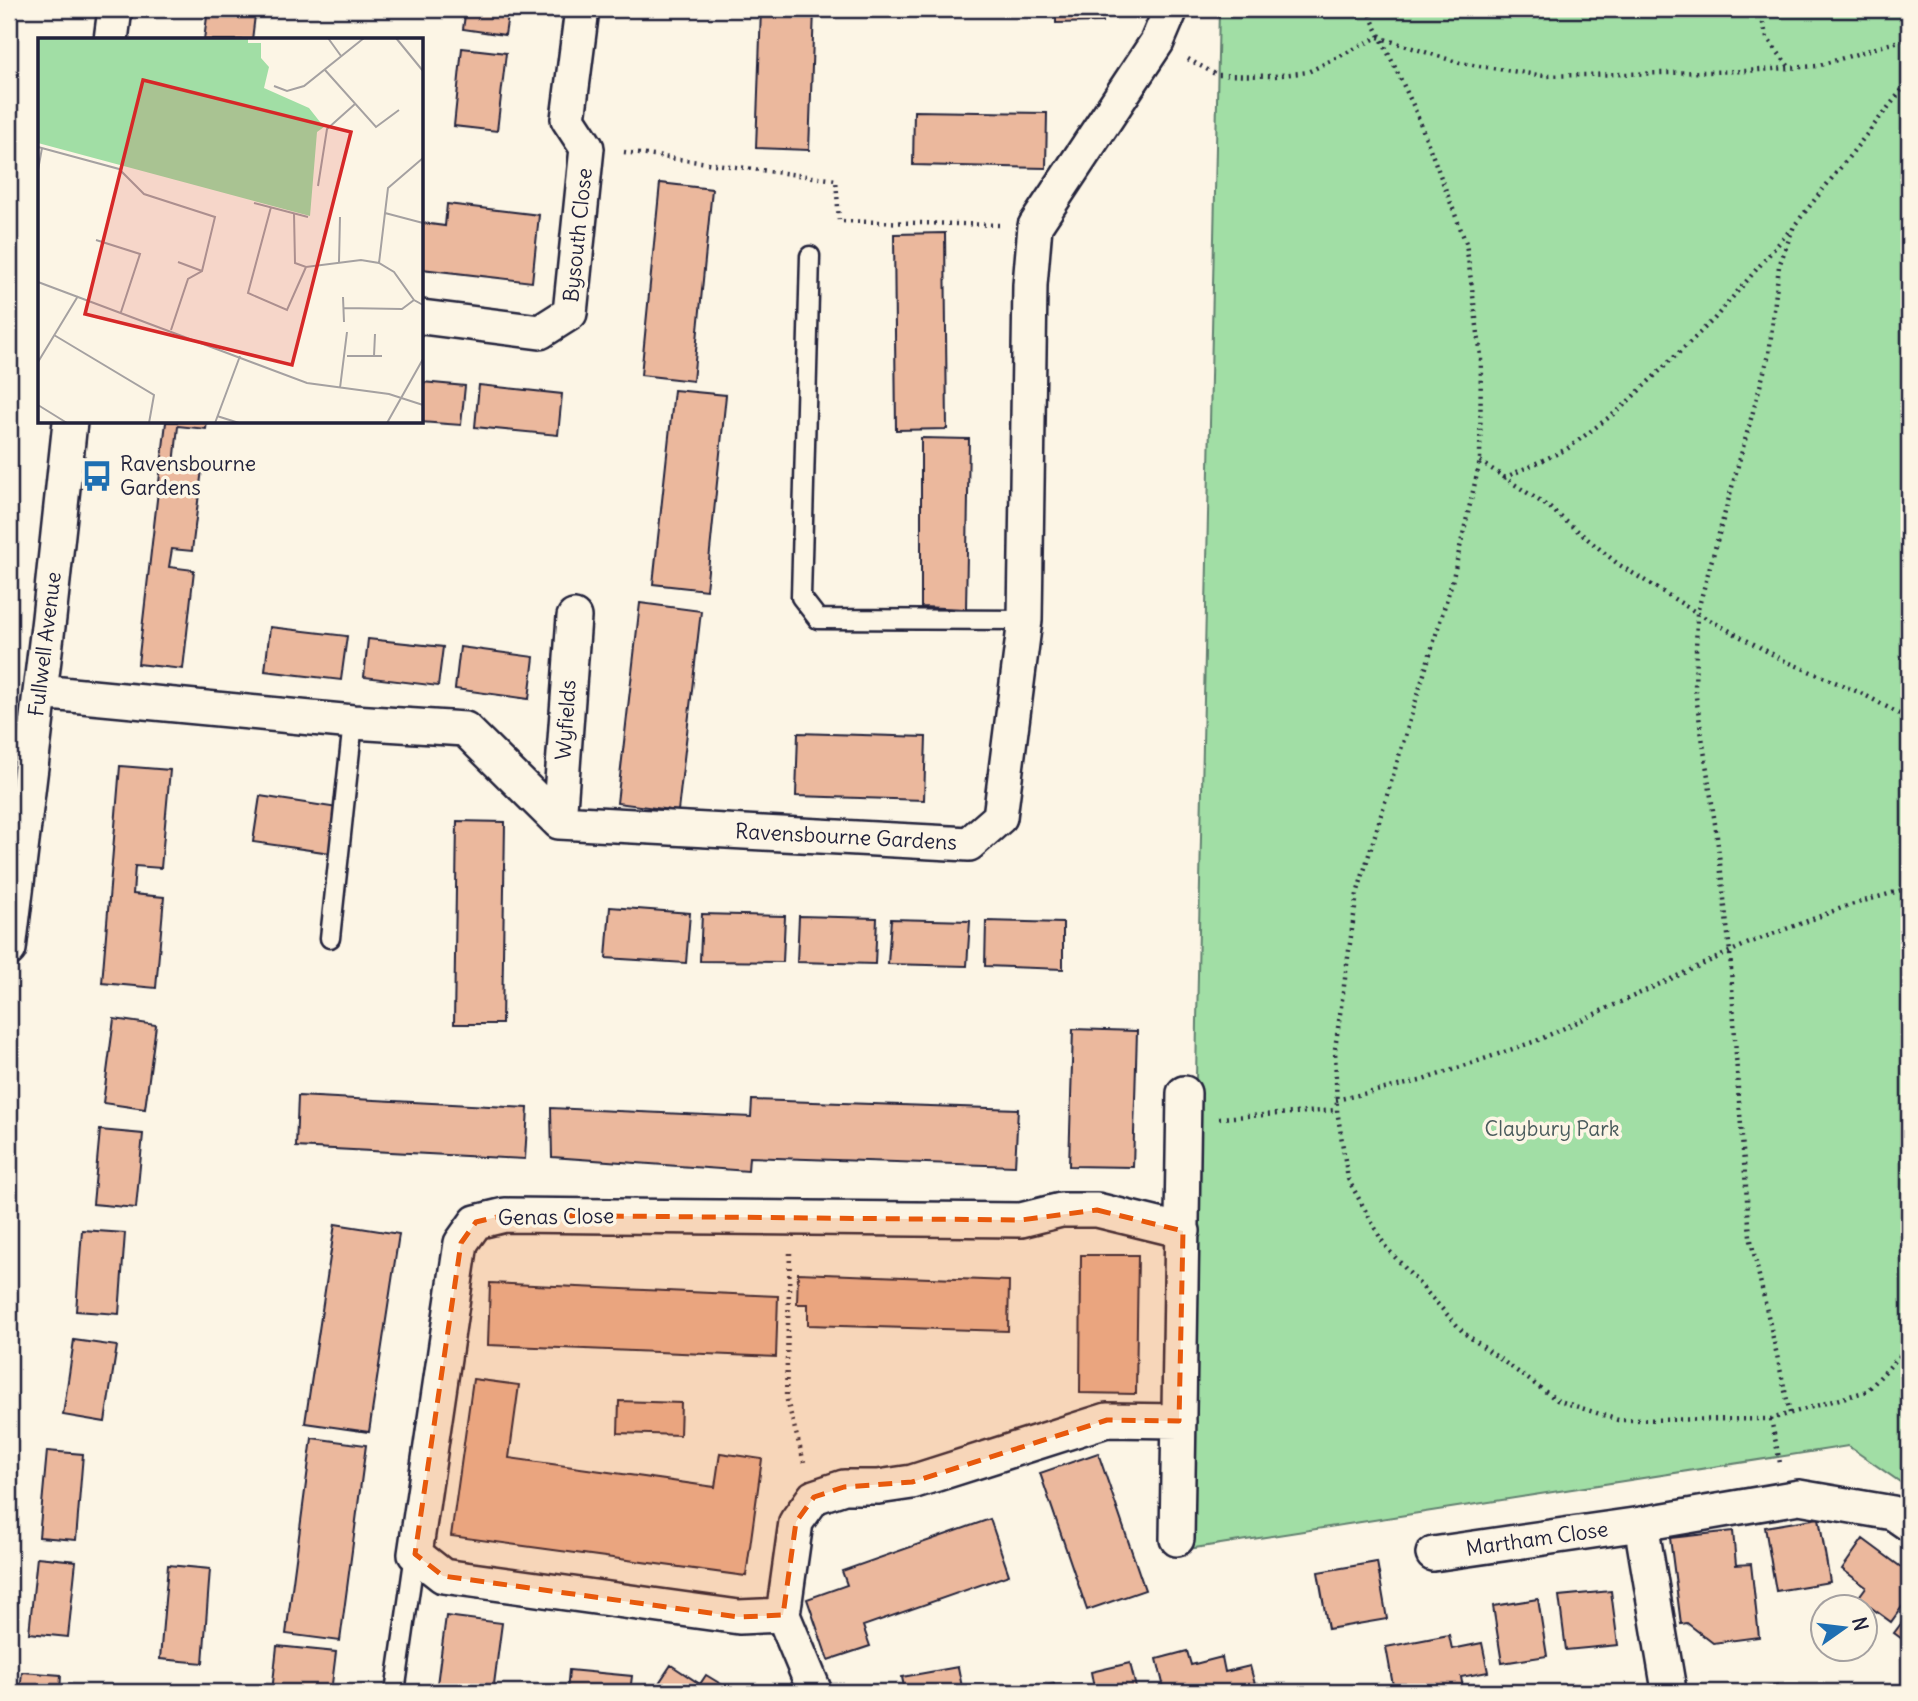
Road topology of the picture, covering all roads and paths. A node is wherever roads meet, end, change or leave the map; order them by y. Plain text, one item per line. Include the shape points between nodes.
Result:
1 (115, 9) edge
2 (582, 9) edge
3 (1171, 9) edge
4 (1367, 9) edge
5 (1759, 9) edge
6 (1378, 37) junction
7 (111, 38) edge
8 (1909, 38) edge
9 (1157, 42) junction
10 (1790, 68) junction
11 (1909, 80) edge
12 (587, 148) junction
13 (1035, 226) junction
14 (1794, 226) junction
15 (810, 256) dead end
16 (424, 317) edge
17 (70, 424) edge
18 (1480, 461) junction
19 (1504, 478) junction
20 (1697, 612) junction
21 (574, 617) dead end
22 (1025, 620) junction
23 (40, 692) junction
24 (1909, 719) edge
25 (353, 722) junction
26 (559, 822) junction
27 (1909, 888) edge
28 (330, 938) dead end
29 (9, 949) edge
30 (1730, 952) junction
31 (1336, 1100) junction
32 (1183, 1106) joint
33 (1337, 1110) junction
34 (791, 1217) junction
35 (1183, 1231) junction
36 (1909, 1346) edge
37 (1790, 1413) junction
38 (1179, 1421) junction
39 (814, 1497) junction
40 (1641, 1524) junction
41 (1909, 1524) edge
42 (1177, 1539) dead end
43 (415, 1554) junction
44 (1433, 1554) dead end
45 (783, 1615) junction
46 (1668, 1684) dead end
47 (395, 1692) edge
48 (815, 1692) edge

1 - 7 street
2 - 12 street, Bysouth Close via 568,119
3 - 9 street, Ravensbourne Gardens
4 - 6 path
5 - 10 path via 1767,38
6 - 9 path via 1308,72 1274,76 1217,75
6 - 10 path via 1460,63 1544,76
6 - 18 path via 1413,107 1466,243 1481,356
8 - 10 path via 1817,66
9 - 13 street, Ravensbourne Gardens
11 - 14 path
12 - 13 path via 836,180 839,221
12 - 16 street, Bysouth Close via 570,313 540,332
13 - 22 street, Ravensbourne Gardens via 1030,285
14 - 19 path via 1714,319 1620,409 1567,449
14 - 20 path via 1779,265 1769,354
15 - 22 lane via 801,597 818,618
17 - 23 street, Fullwell Avenue
18 - 19 path
18 - 31 path via 1452,582 1357,894 1335,1049
19 - 20 path via 1550,508 1618,564
20 - 24 path via 1783,660
20 - 30 path via 1695,690
21 - 26 street, Wyfields
22 - 26 street, Ravensbourne Gardens via 1000,817 969,844
23 - 25 street
23 - 29 street, Fullwell Avenue
25 - 26 street via 465,729
25 - 28 lane
27 - 30 path via 1847,906
30 - 31 path via 1536,1041 1420,1081
30 - 37 path via 1750,1237
31 - 33 path
32 - 33 path via 1236,1117
32 - 35 street
33 - 37 path via 1348,1179 1385,1246 1464,1333 1557,1400 1618,1420 1771,1419
34 - 35 street, Genas Close via 1021,1220 1061,1210 1097,1210
34 - 39 path via 786,1397
34 - 43 street, Genas Close via 505,1215 476,1222 461,1243
35 - 38 street
36 - 37 path via 1867,1391
38 - 39 street via 1107,1420 912,1482 844,1487
38 - 42 street
39 - 45 street via 796,1522
40 - 41 street, Martham Close via 1799,1497 1893,1513
40 - 44 street, Martham Close
40 - 46 street
43 - 45 street via 443,1576 739,1617
43 - 47 lane
45 - 48 street

